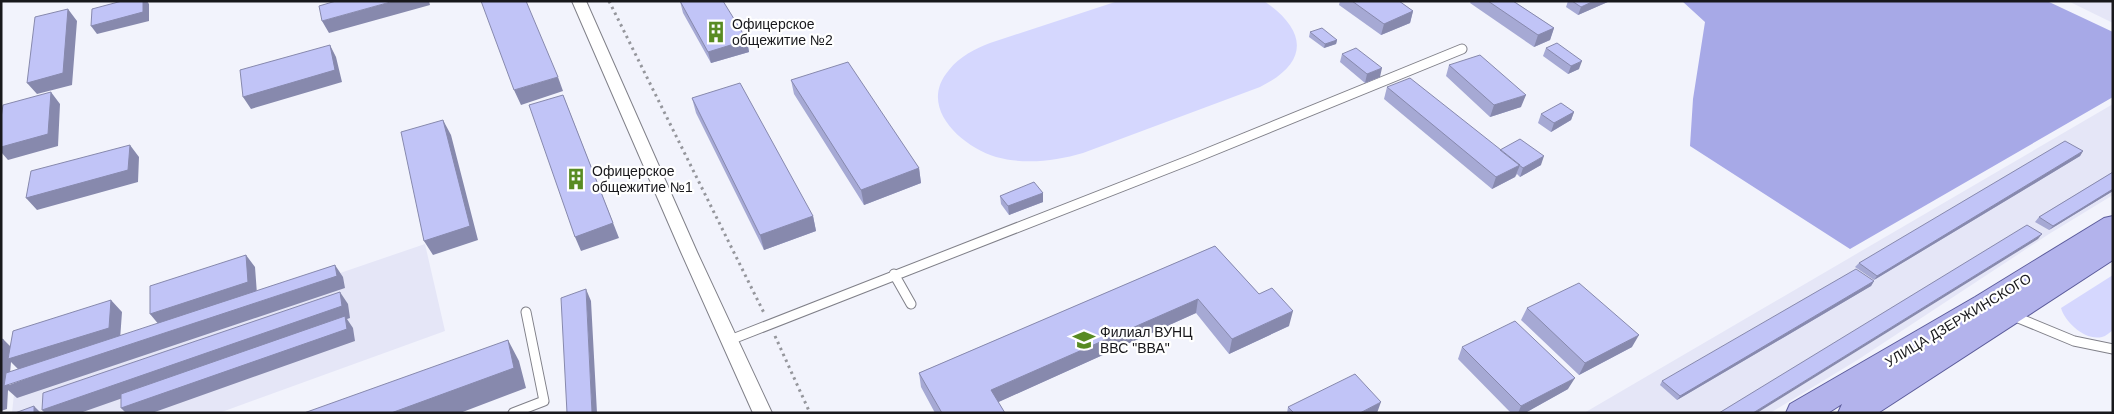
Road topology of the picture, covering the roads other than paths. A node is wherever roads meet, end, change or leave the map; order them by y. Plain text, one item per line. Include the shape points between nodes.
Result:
1 (579, 1) edge
2 (1462, 49) dead end
3 (2113, 225) edge
4 (2113, 247) edge
5 (894, 274) junction
6 (911, 304) dead end
7 (526, 312) dead end
8 (2009, 314) junction
9 (730, 340) junction
10 (2113, 349) edge
11 (514, 413) edge
12 (763, 413) edge
13 (1801, 413) edge
14 (1853, 413) edge

1 - 9 street
2 - 5 lane via 1195,158
3 - 13 main road, УЛИЦА ДЗЕРЖИНСКОГО
4 - 8 main road, УЛИЦА ДЗЕРЖИНСКОГО
5 - 6 lane
5 - 9 lane
7 - 11 lane via 544,401
8 - 10 lane via 2073,339
8 - 14 main road, УЛИЦА ДЗЕРЖИНСКОГО
9 - 12 street

